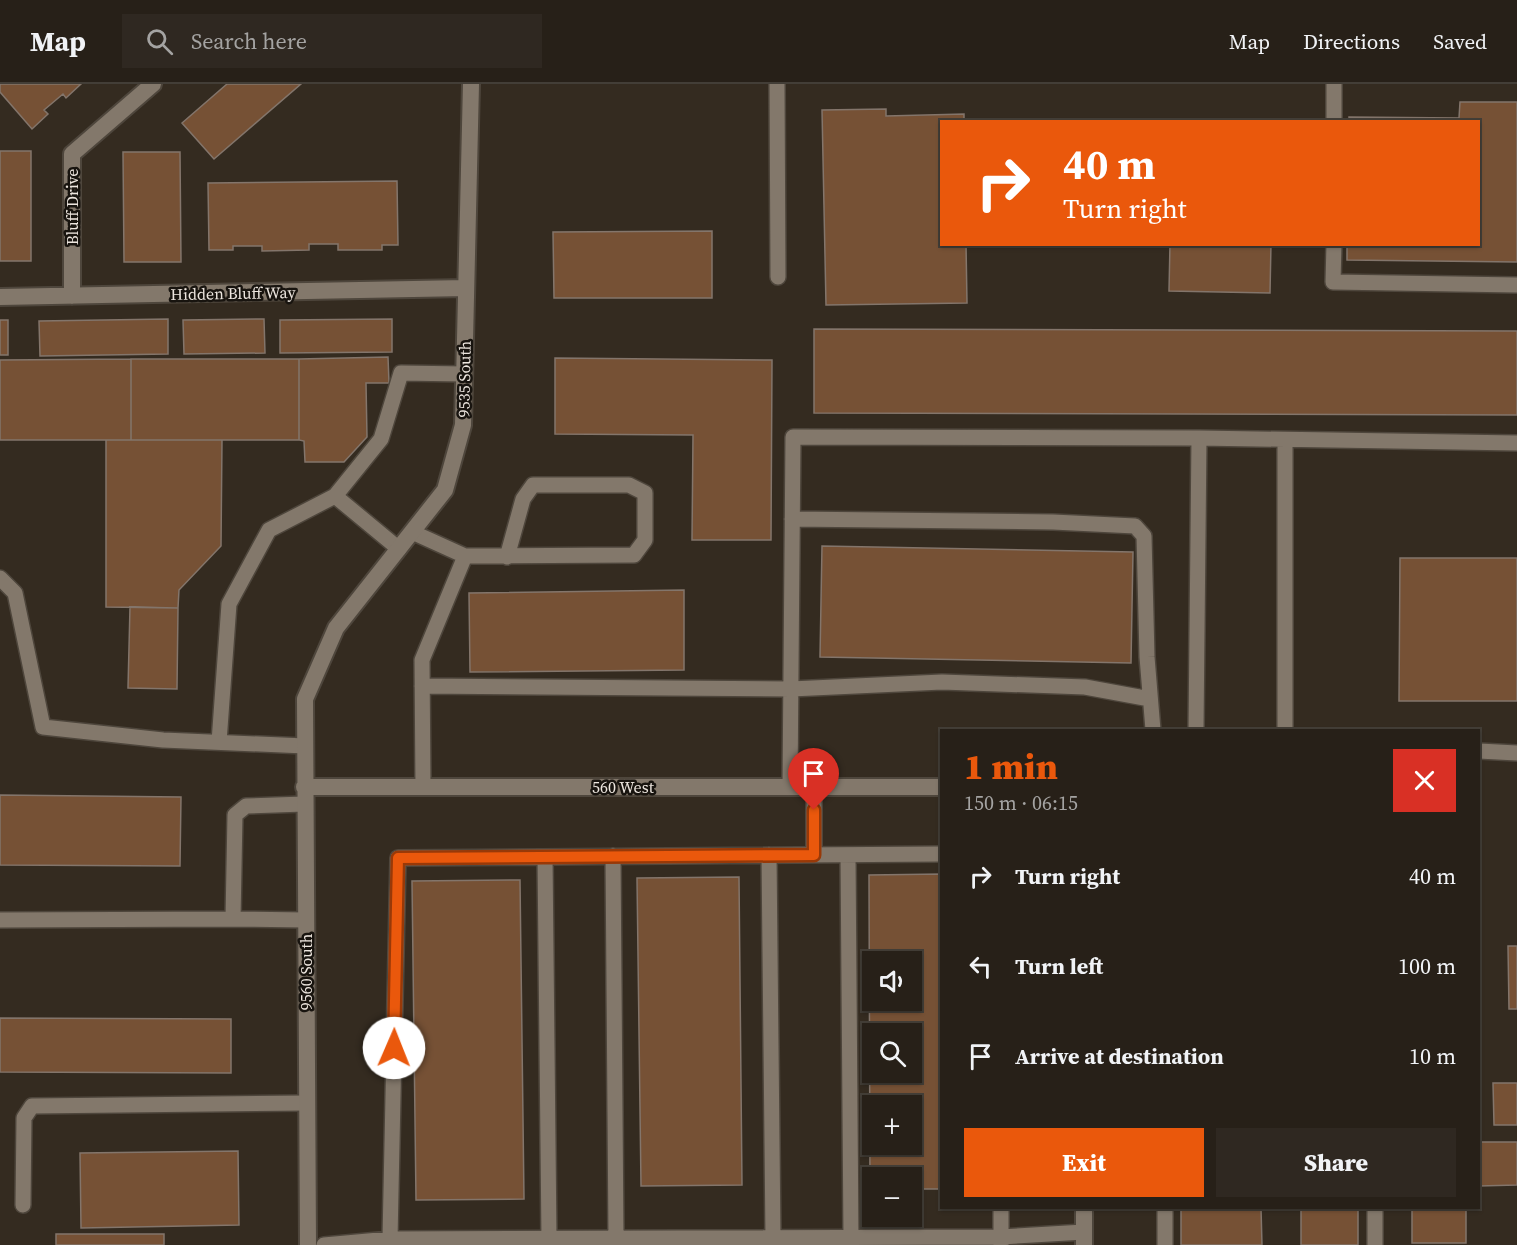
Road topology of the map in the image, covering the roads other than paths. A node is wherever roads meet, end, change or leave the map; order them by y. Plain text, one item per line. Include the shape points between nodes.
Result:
1 (153, 84) edge
2 (471, 84) edge
3 (777, 84) edge
4 (1334, 84) edge
5 (1334, 120) edge
6 (1334, 246) edge
7 (778, 277) dead end
8 (1517, 285) edge
9 (466, 288) junction
10 (72, 296) junction
11 (0, 297) edge
12 (464, 374) junction
13 (1199, 438) junction
14 (1285, 440) junction
15 (1517, 443) edge
16 (335, 496) junction
17 (792, 519) junction
18 (412, 532) junction
19 (399, 549) junction
20 (465, 556) junction
21 (507, 557) junction
22 (0, 578) edge
23 (423, 686) junction
24 (791, 689) junction
25 (305, 699) joint
26 (1150, 699) junction
27 (1153, 729) edge
28 (1196, 729) edge
29 (1285, 729) edge
30 (219, 742) junction
31 (305, 746) junction
32 (1480, 751) edge
33 (1517, 753) edge
34 (423, 787) junction
35 (790, 787) junction
36 (814, 787) junction
37 (940, 787) edge
38 (304, 795) junction
39 (940, 854) edge
40 (769, 855) junction
41 (814, 855) junction
42 (848, 855) junction
43 (613, 856) junction
44 (545, 857) junction
45 (233, 919) junction
46 (0, 920) edge
47 (305, 920) junction
48 (307, 1102) junction
49 (22, 1205) dead end
50 (1001, 1209) edge
51 (1084, 1209) edge
52 (1165, 1209) edge
53 (1375, 1209) edge
54 (616, 1238) junction
55 (773, 1238) junction
56 (850, 1238) junction
57 (549, 1239) junction
58 (1084, 1239) edge
59 (1001, 1241) edge
60 (388, 1242) edge
61 (724, 1242) edge
62 (308, 1245) edge
63 (324, 1245) edge
64 (1165, 1245) edge
65 (1375, 1245) edge

1 - 10 street, Bluff Drive via 72,154
2 - 9 street, 9535 South
3 - 7 lane
4 - 5 lane
6 - 8 lane via 1333,282
9 - 10 street, Hidden Bluff Way
9 - 12 street, 9535 South
10 - 11 street, Hidden Bluff Way
12 - 16 lane via 401,373 381,439
12 - 18 street, 9535 South via 464,425 445,490
13 - 14 lane
13 - 17 lane via 793,437
13 - 28 lane
14 - 15 lane
14 - 29 lane
16 - 19 lane
16 - 30 lane via 269,530 230,604
17 - 24 lane
17 - 26 lane via 1135,526 1144,536
18 - 19 street, 9535 South
18 - 20 lane
19 - 25 street, 9535 South via 336,628
20 - 21 lane
20 - 23 lane via 422,660
21 - 21 lane via 634,555 645,540 645,493 629,485 533,485 523,499
22 - 30 lane via 15,593 43,727
23 - 24 lane
23 - 34 lane
24 - 26 lane via 942,682 1085,687
24 - 35 lane
25 - 31 street, 9560 South
26 - 27 lane
30 - 31 lane
31 - 38 street, 9560 South
32 - 33 lane
34 - 35 street, 560 West
34 - 38 street, 560 West
35 - 36 street, 560 West
36 - 37 street, 560 West
36 - 41 lane
38 - 45 lane via 246,806 235,815
38 - 47 street, 9560 South
39 - 42 lane
40 - 41 lane
40 - 43 lane
40 - 55 lane
41 - 42 lane
42 - 56 lane
43 - 44 lane
43 - 54 lane
44 - 57 lane
44 - 60 lane via 398,858
45 - 46 lane
45 - 47 lane
47 - 48 street, 9560 South
48 - 49 lane via 32,1106 24,1118
48 - 62 street, 9560 South
50 - 59 lane
51 - 58 street
52 - 64 lane
53 - 65 lane
54 - 57 lane
54 - 61 lane
55 - 56 lane
55 - 61 lane
56 - 59 lane
57 - 60 lane
58 - 59 lane
60 - 63 lane

